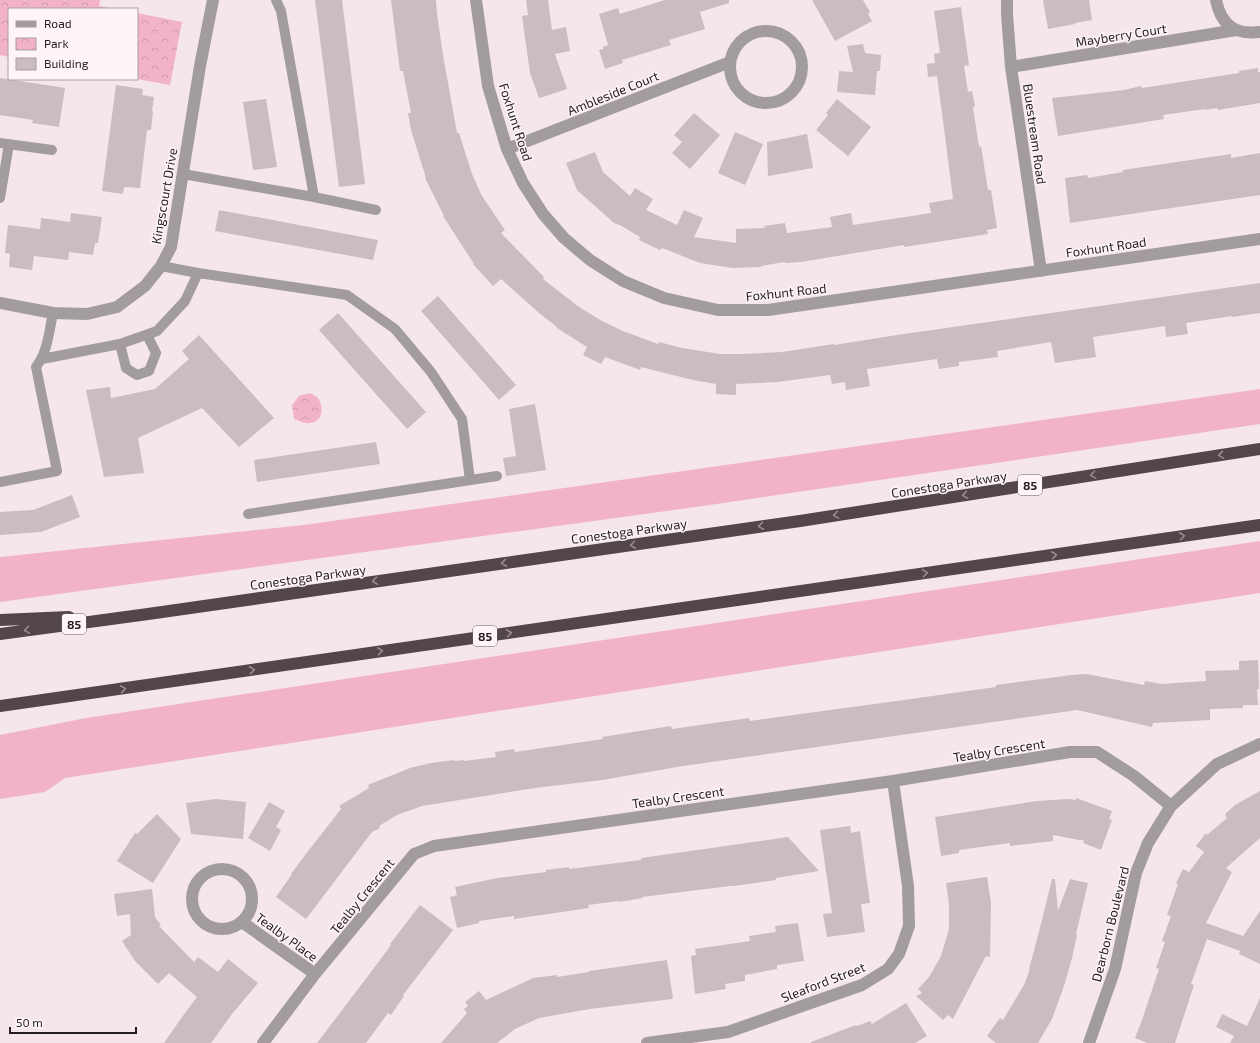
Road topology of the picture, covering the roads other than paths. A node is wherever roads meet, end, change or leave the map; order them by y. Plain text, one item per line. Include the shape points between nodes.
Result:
1 (213, 0) edge
2 (276, 0) edge
3 (476, 0) edge
4 (1007, 0) edge
5 (1216, 0) edge
6 (1236, 30) junction
7 (1260, 32) edge
8 (730, 62) junction
9 (1012, 67) junction
10 (5, 144) edge
11 (507, 149) junction
12 (52, 150) dead end
13 (183, 174) junction
14 (314, 197) junction
15 (0, 198) edge
16 (376, 210) dead end
17 (1260, 238) edge
18 (161, 266) junction
19 (1041, 271) junction
20 (198, 273) junction
21 (0, 303) edge
22 (53, 313) junction
23 (147, 334) junction
24 (120, 344) junction
25 (42, 359) junction
26 (1260, 450) edge
27 (497, 476) dead end
28 (470, 480) junction
29 (0, 482) edge
30 (248, 514) dead end
31 (1260, 525) edge
32 (148, 614) junction
33 (0, 620) edge
34 (0, 634) edge
35 (84, 694) junction
36 (0, 706) edge
37 (0, 713) edge
38 (1260, 744) edge
39 (893, 781) junction
40 (1171, 806) junction
41 (242, 922) junction
42 (315, 974) junction
43 (263, 1043) edge
44 (647, 1043) edge
45 (1089, 1043) edge

1 - 13 street, Kingscourt Drive
2 - 14 lane via 281,11
3 - 11 street, Foxhunt Road via 488,86
4 - 9 street, Bluestream Road
5 - 6 street via 1224,22
6 - 7 street, Mayberry Court
6 - 9 street, Mayberry Court
8 - 8 street via 732,82 746,97 757,102 773,102 785,98 798,84 802,71 799,52 792,42 781,34 769,31 752,33 741,40
8 - 11 street, Ambleside Court
9 - 19 street, Bluestream Road
10 - 12 lane
10 - 15 lane
11 - 19 street, Foxhunt Road via 522,183 543,214 564,238 590,260 623,281 672,300 718,310 768,310
13 - 14 lane
13 - 18 street, Kingscourt Drive via 171,247
14 - 16 lane
17 - 19 street, Foxhunt Road
18 - 20 lane
18 - 22 street, Kingscourt Drive via 145,286 117,307 87,314
20 - 23 lane via 185,301 157,331
20 - 28 lane via 347,295 395,329 431,372 462,419
21 - 22 street, Kingscourt Drive
22 - 25 lane
23 - 24 lane
23 - 24 lane via 156,353 149,371 136,375 126,368
24 - 25 lane
25 - 29 lane via 36,367 57,471
26 -> 32 highway, Conestoga Parkway / 85 via 792,522
27 - 28 lane
28 - 30 lane
35 -> 31 highway, 85
32 - 33 highway
32 -> 34 highway, Conestoga Parkway / 85
35 - 36 highway, 85
35 - 37 highway
38 - 40 street, Dearborn Boulevard via 1217,764
39 - 40 street, Tealby Crescent via 1070,752 1097,752 1134,776
39 - 42 street, Tealby Crescent via 434,846 414,854
39 - 44 street, Sleaford Street via 908,886 909,926 899,954 888,969 862,985 728,1032
40 - 45 street, Dearborn Boulevard via 1148,843 1136,872 1115,969
41 - 41 street, Tealby Place via 233,927 220,929 200,920 191,900 198,880 214,869 225,868 242,876 252,893 252,904
41 - 42 street, Tealby Place
42 - 43 street, Tealby Crescent

